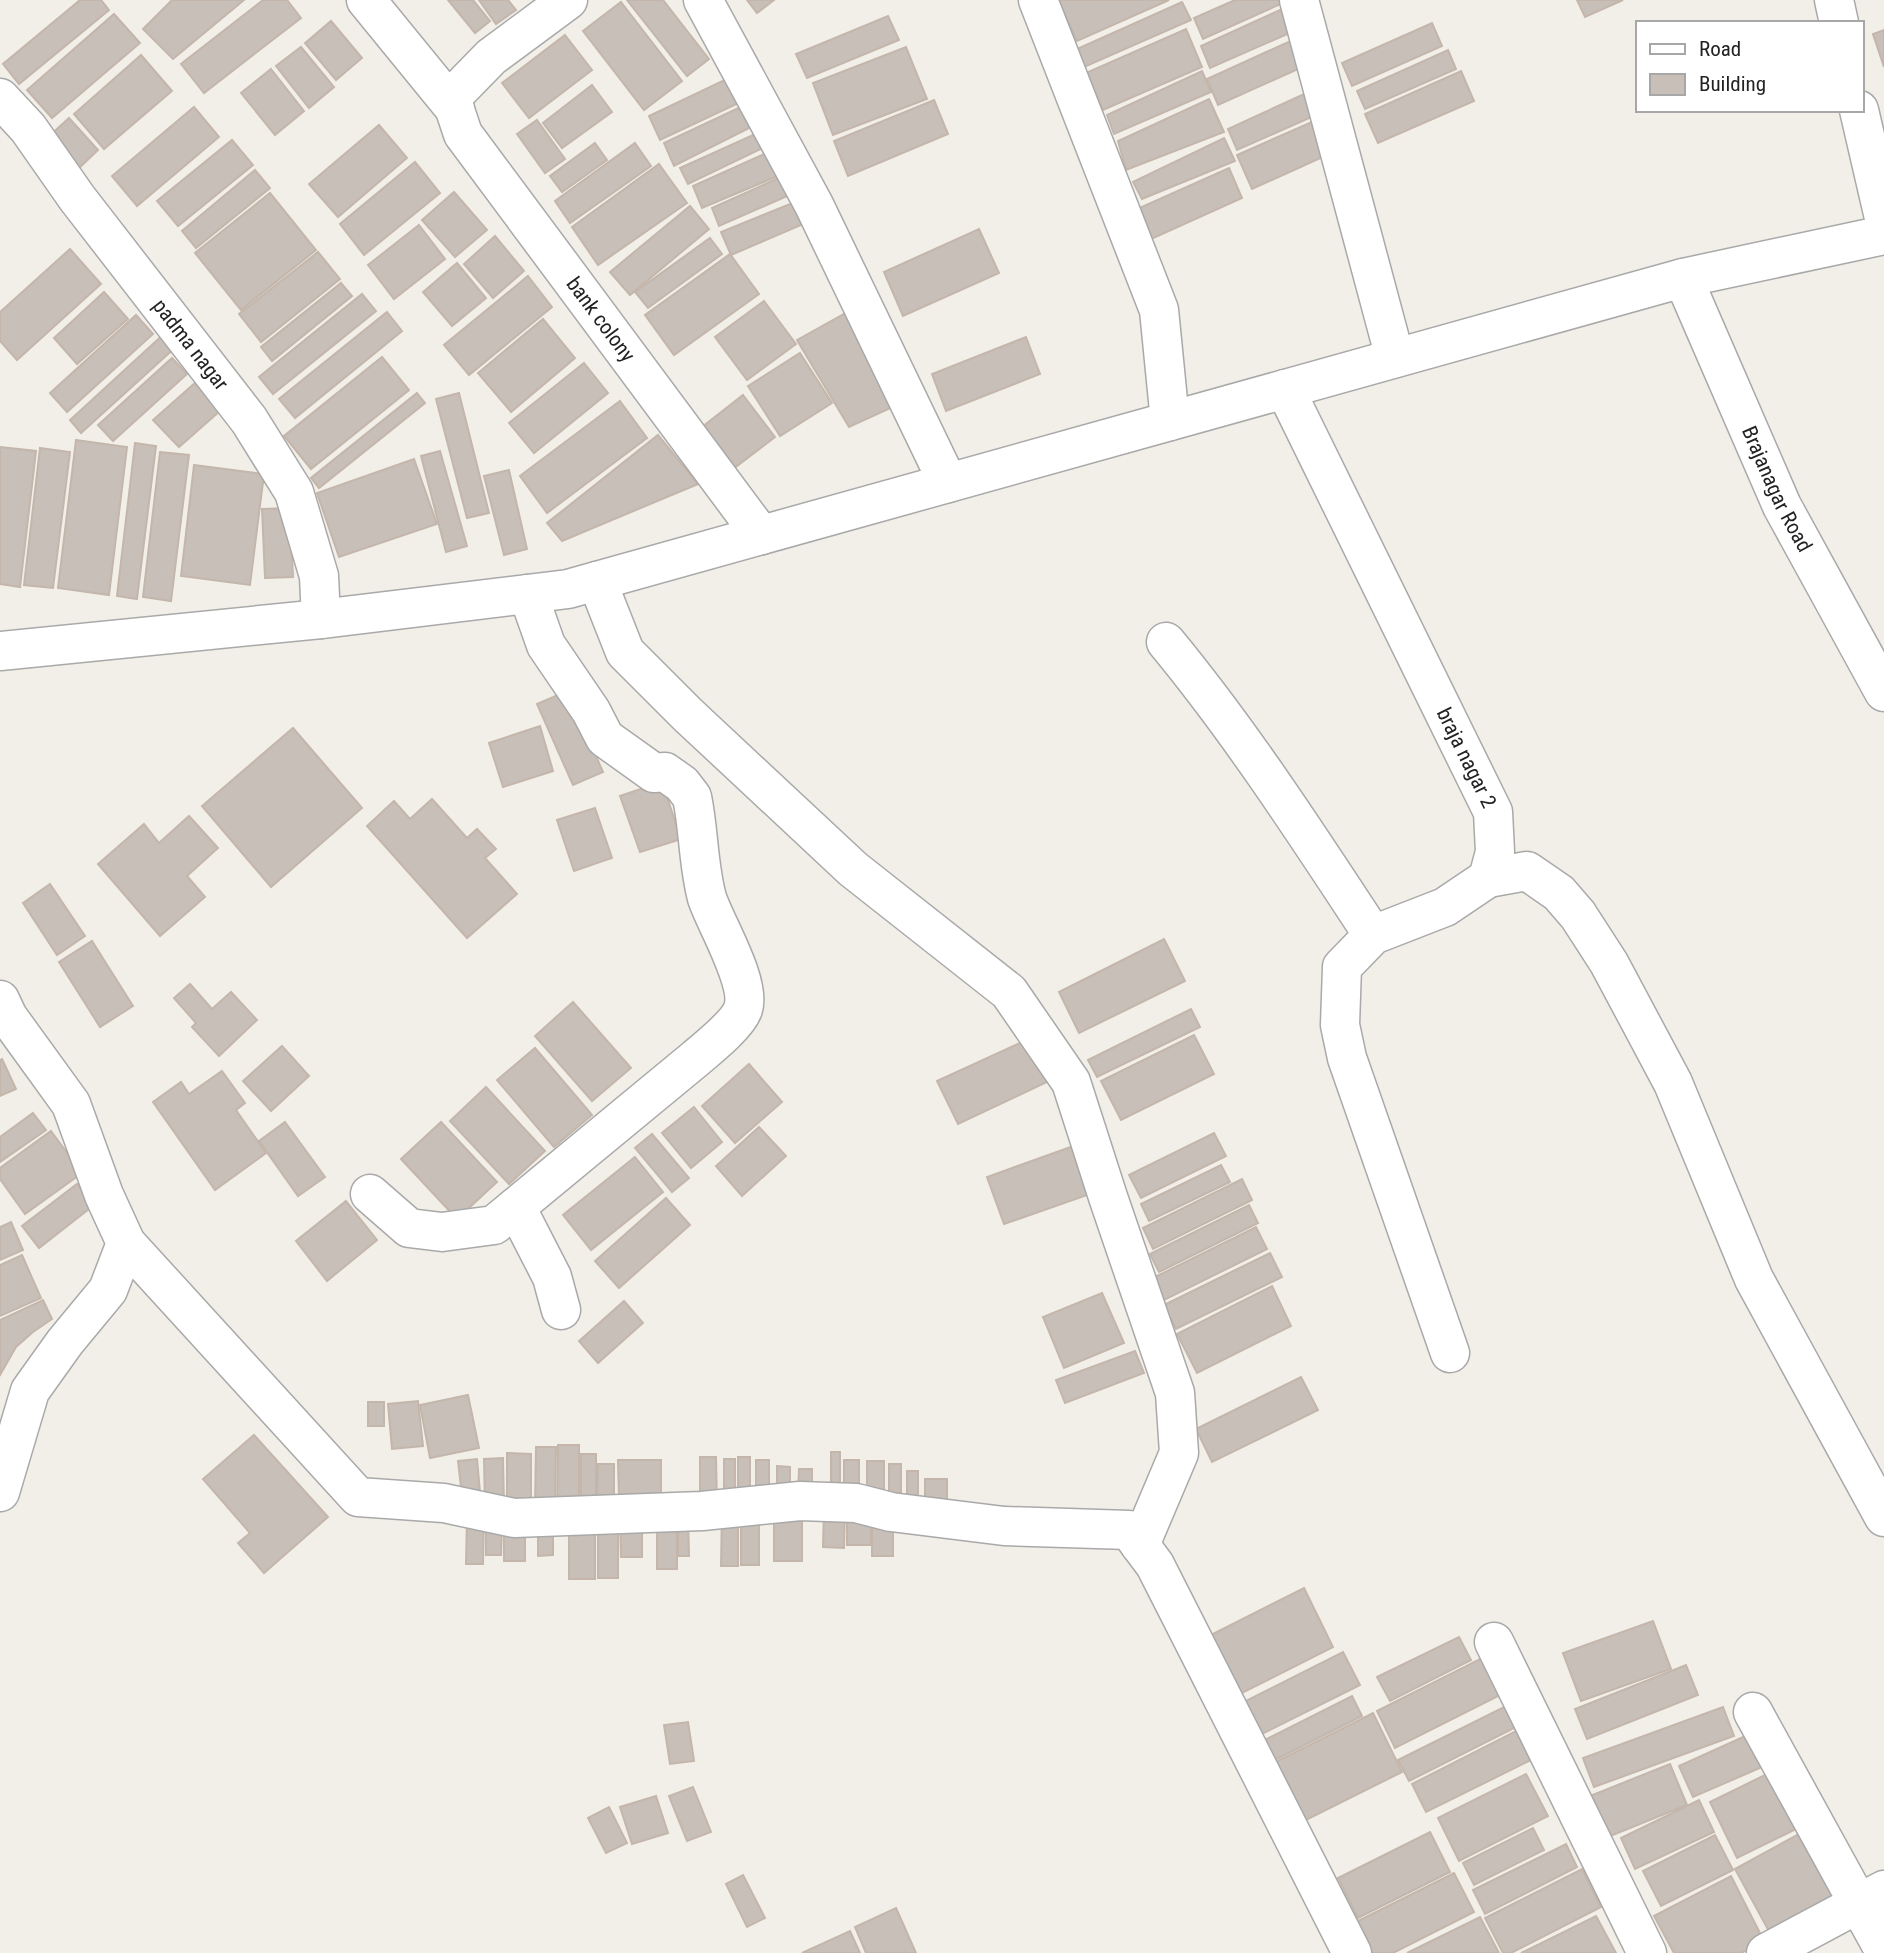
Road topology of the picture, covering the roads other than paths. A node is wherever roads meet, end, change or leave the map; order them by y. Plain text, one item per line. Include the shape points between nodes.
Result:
1 (366, 0) edge
2 (568, 0) edge
3 (703, 0) edge
4 (1038, 0) edge
5 (1299, 0) edge
6 (1834, 0) edge
7 (1839, 21) edge
8 (0, 98) edge
9 (453, 104) junction
10 (1859, 112) edge
11 (1884, 218) edge
12 (1884, 235) edge
13 (1683, 278) junction
14 (1395, 358) junction
15 (1285, 389) junction
16 (1170, 421) junction
17 (948, 483) junction
18 (761, 536) junction
19 (597, 581) junction
20 (528, 594) junction
21 (321, 620) junction
22 (1166, 642) dead end
23 (0, 651) edge
24 (1884, 692) edge
25 (1488, 878) junction
26 (1373, 935) junction
27 (0, 1000) edge
28 (370, 1194) dead end
29 (516, 1207) junction
30 (126, 1243) junction
31 (561, 1310) dead end
32 (1450, 1353) dead end
33 (0, 1492) edge
34 (1884, 1517) edge
35 (1140, 1545) junction
36 (1494, 1642) dead end
37 (1753, 1712) dead end
38 (1871, 1897) edge
39 (1884, 1950) edge
40 (1352, 1953) edge
41 (1647, 1953) edge
42 (1766, 1953) edge

1 - 9 street, bank colony
2 - 9 street via 491,57
3 - 17 street via 814,205
4 - 16 street via 1159,310
5 - 14 street
6 - 7 street
8 - 21 street, padma nagar via 28,128 249,419 288,482 319,576
9 - 18 street, bank colony via 463,134
10 - 11 street
12 - 13 street
13 - 14 street
13 - 24 street, Brajanagar Road via 1782,506
14 - 15 street
15 - 16 street
15 - 25 street, braja nagar 2 via 1493,812 1495,852
16 - 17 street
17 - 18 street
18 - 19 street
19 - 20 street
19 - 35 street via 625,652 853,869 1009,992 1071,1082 1175,1393 1179,1453
20 - 21 street
20 - 29 street via 546,645 605,738 654,773 665,772 692,797 707,898 726,936 744,997 743,1010 721,1037
21 - 23 street
22 - 26 street via 1219,708
25 - 26 street via 1445,907
25 - 34 street via 1527,871 1559,893 1609,963 1673,1083 1754,1279
26 - 32 street via 1342,967 1340,1025
27 - 30 street via 71,1104
28 - 29 street via 409,1228 442,1232 494,1225
29 - 31 street via 552,1277
30 - 33 street via 108,1290 30,1391
30 - 35 street via 358,1497 444,1503 514,1518 702,1511 800,1501 856,1503 891,1512 1004,1526 1129,1530
35 - 40 street via 1155,1565
36 - 41 street
37 - 38 street
38 - 39 street
38 - 42 street

